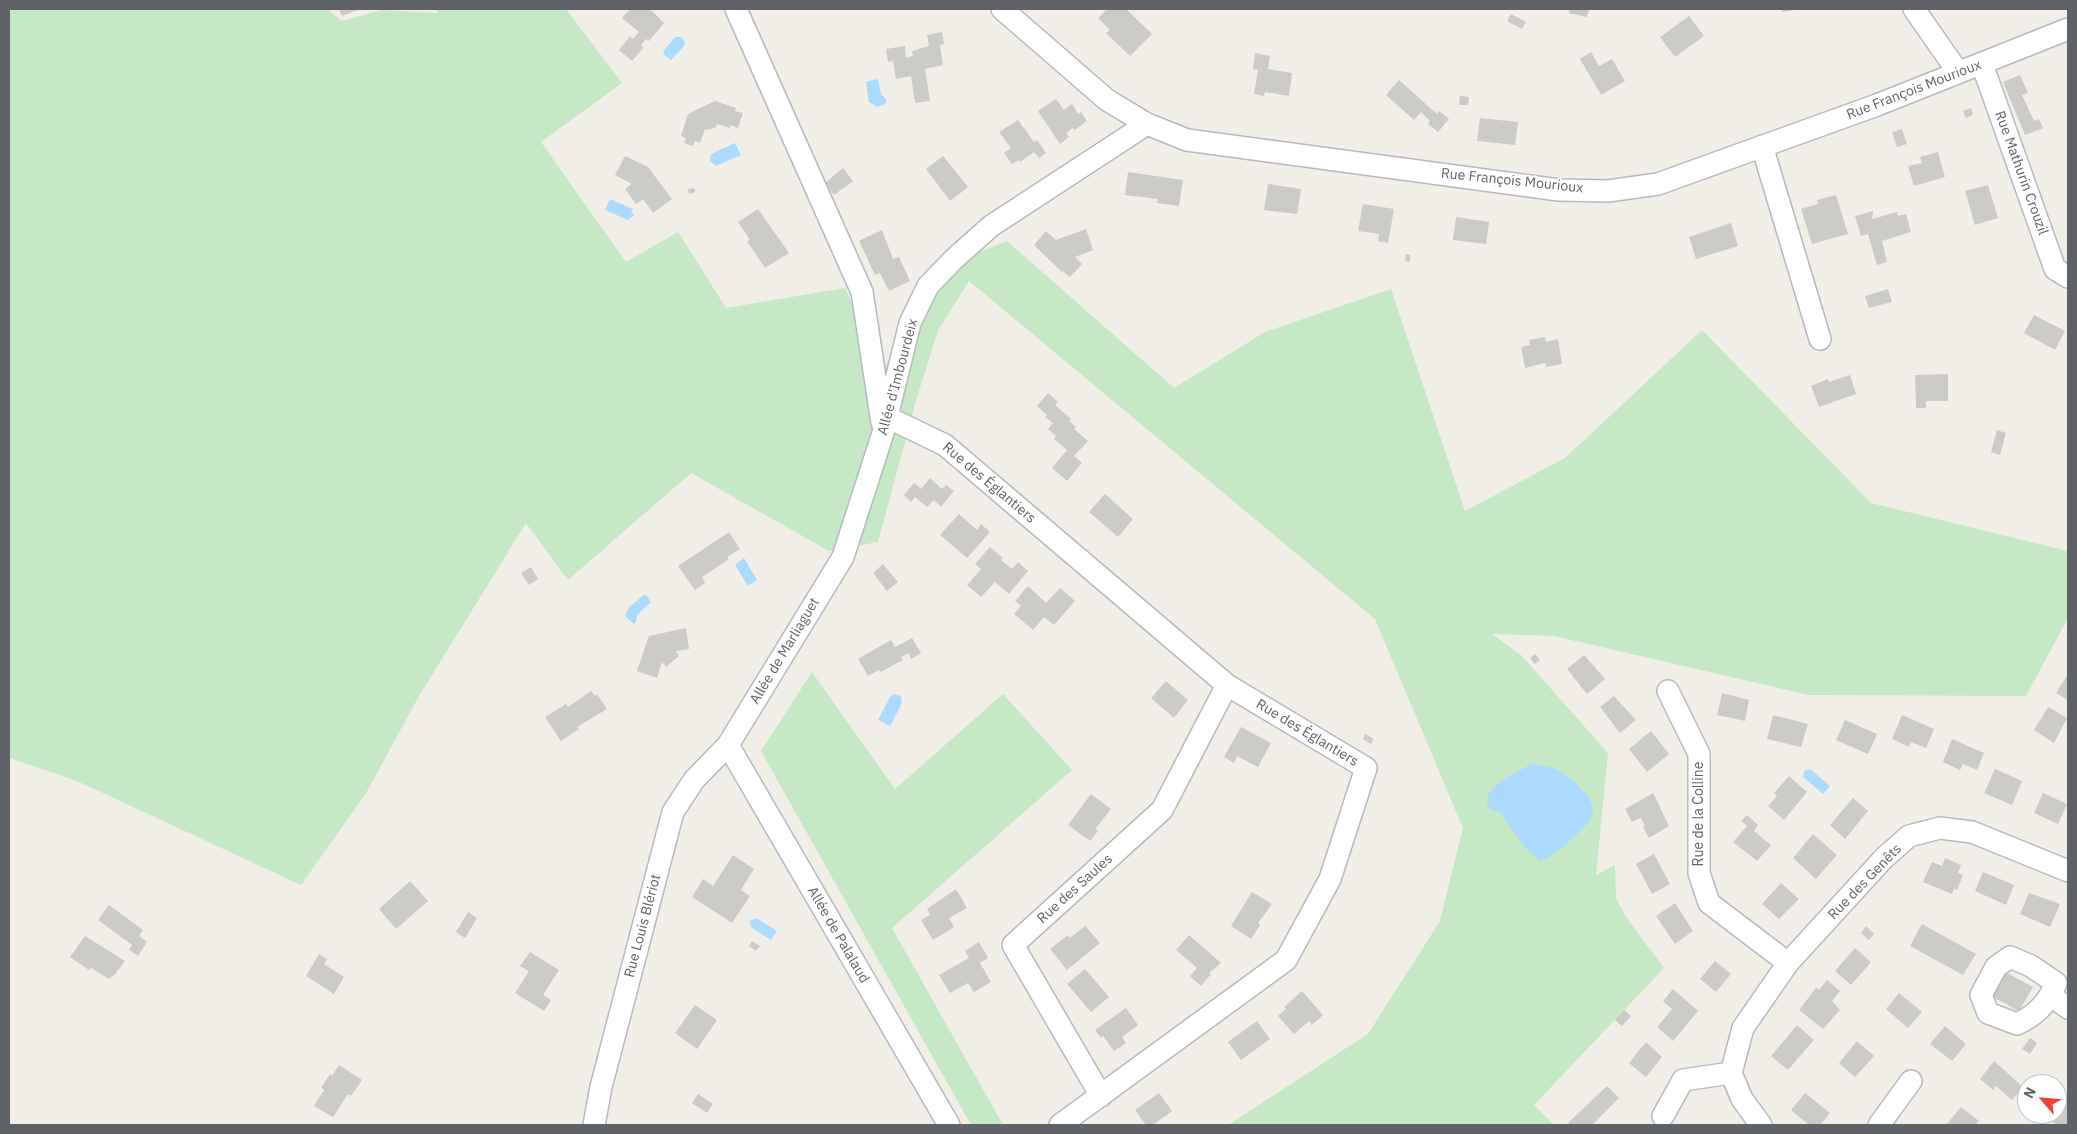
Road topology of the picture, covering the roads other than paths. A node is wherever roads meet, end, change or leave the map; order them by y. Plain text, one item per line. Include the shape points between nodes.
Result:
1 (736, 9) edge
2 (1002, 9) edge
3 (1914, 9) edge
4 (2068, 29) edge
5 (1982, 64) junction
6 (1958, 72) junction
7 (1147, 124) junction
8 (1762, 146) junction
9 (2068, 277) edge
10 (1820, 339) dead end
11 (885, 425) junction
12 (843, 558) joint
13 (1227, 684) junction
14 (1668, 692) dead end
15 (728, 746) junction
16 (2068, 871) edge
17 (1788, 964) junction
18 (1731, 1072) junction
19 (1911, 1080) dead end
20 (1101, 1096) junction
21 (1663, 1116) dead end
22 (594, 1125) edge
23 (949, 1125) edge
24 (1060, 1125) edge
25 (1762, 1125) edge
26 (1879, 1125) edge

1 - 11 street via 862,292
2 - 7 street, Rue François Mourioux via 1107,100
3 - 6 street
4 - 5 street, Rue François Mourioux
5 - 6 street, Rue François Mourioux
5 - 9 street, Rue Mathurin Crouzil via 2055,269
6 - 8 street, Rue François Mourioux
7 - 8 street, Rue François Mourioux via 1187,140 1559,190 1608,191 1658,184
7 - 11 street, Allée d'Imbourdeix via 991,226 928,286 910,323
8 - 10 street
11 - 12 street, Allée d'Imbourdeix
11 - 13 street, Rue des Églantiers via 946,445
12 - 15 street, Allée de Marliaguet
13 - 20 street, Rue des Saules via 1162,810 1013,945
13 - 20 street, Rue des Églantiers via 1366,768 1330,879 1286,960
14 - 17 street, Rue de la Colline via 1699,754 1699,873 1709,903
15 - 22 street, Rue Louis Blériot via 694,780 673,812
15 - 23 street, Allée de Palalaud
16 - 17 street, Rue des Genêts via 1972,832 1940,828 1910,836 1884,858
17 - 18 street, Rue des Genêts via 1743,1028
18 - 21 street via 1683,1080
18 - 25 street via 1742,1099
19 - 26 street
20 - 24 street, Rue des Églantiers

